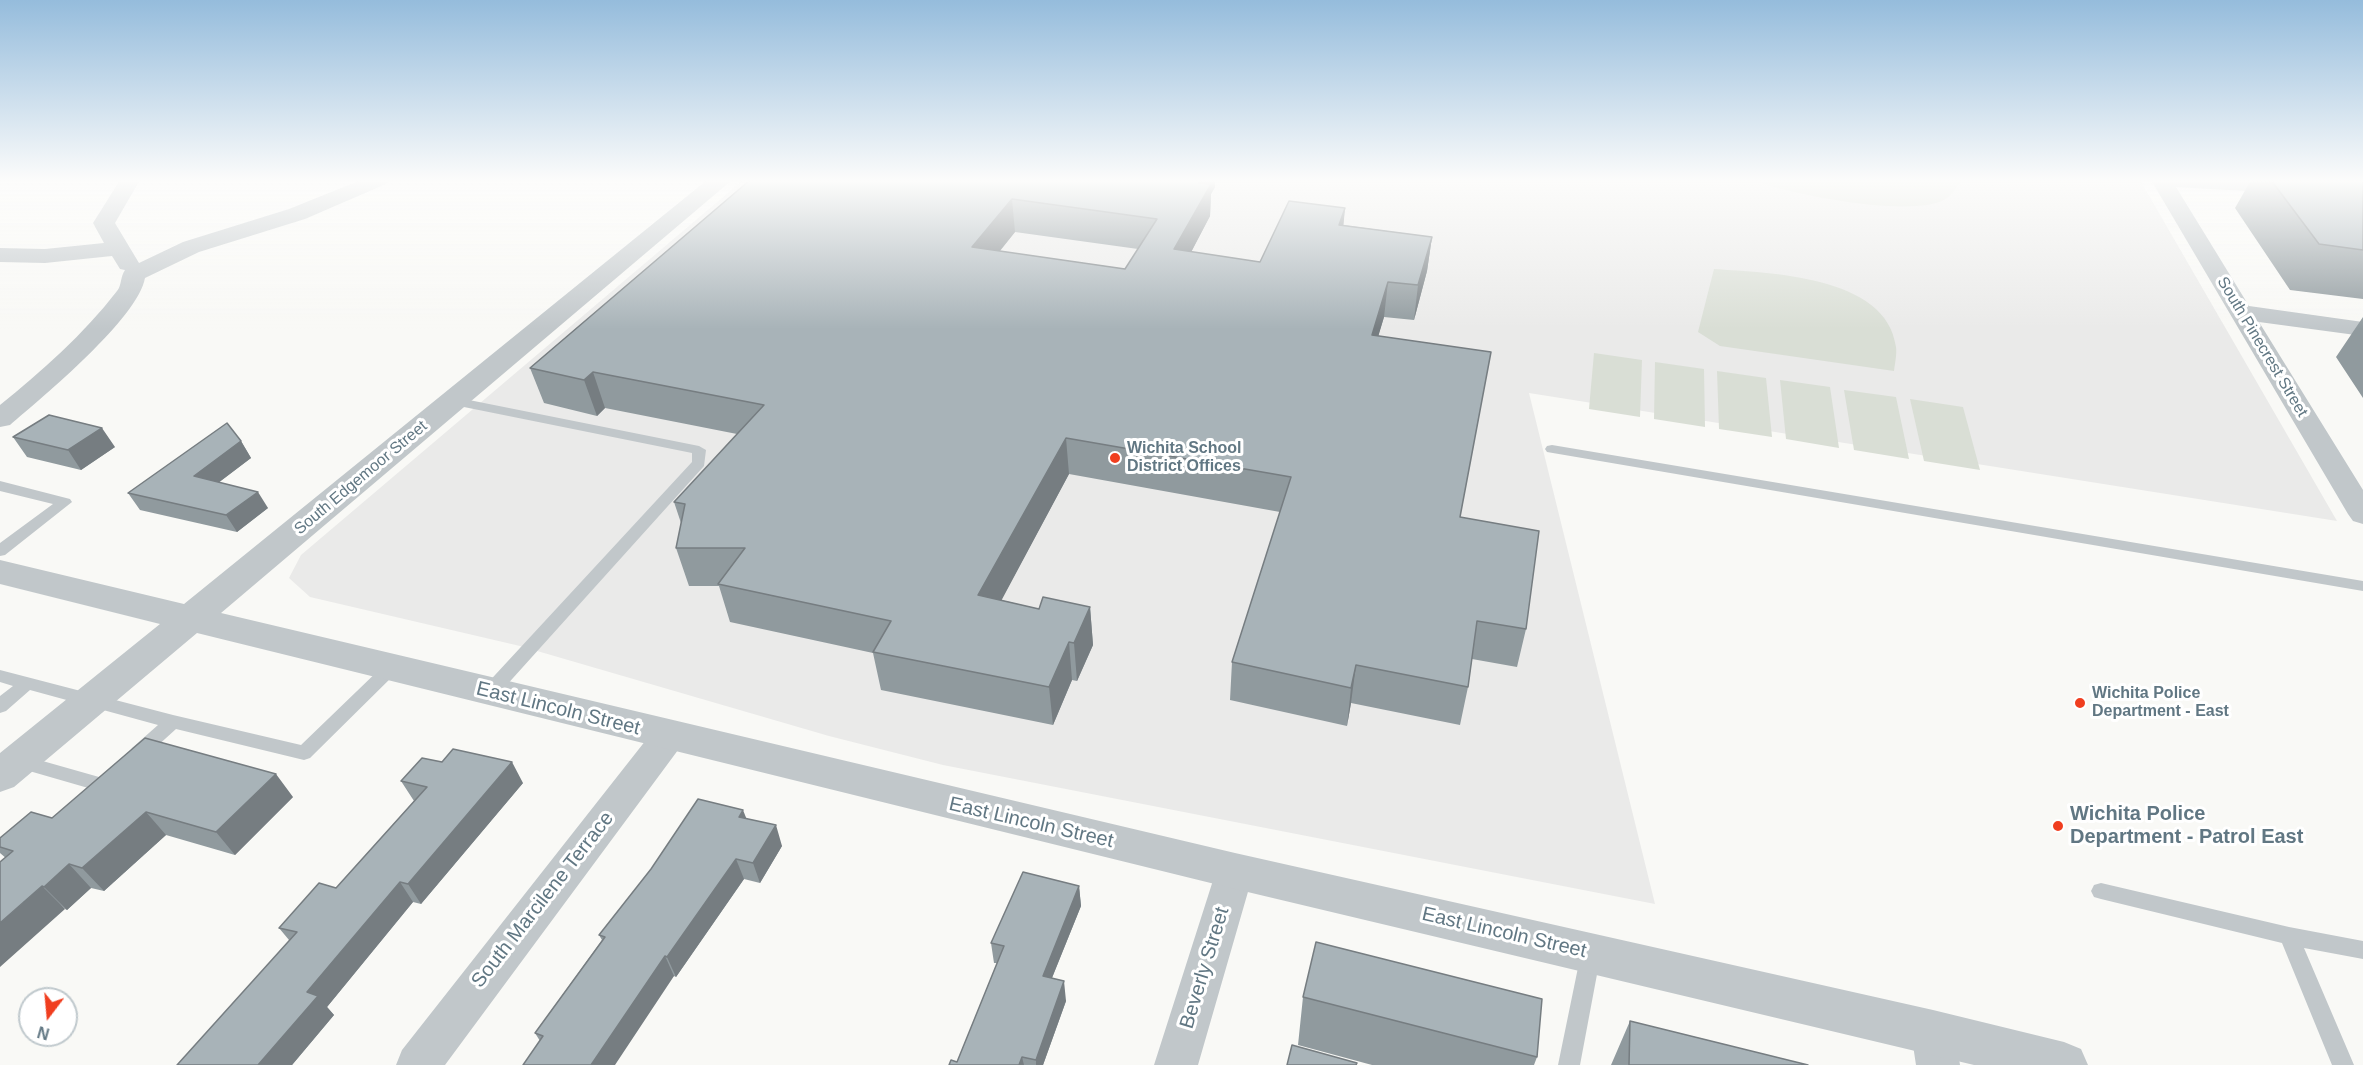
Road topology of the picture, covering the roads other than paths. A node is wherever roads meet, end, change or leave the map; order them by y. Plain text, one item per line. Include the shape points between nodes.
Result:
1 (108, 230) edge
2 (247, 230) edge
3 (661, 230) edge
4 (2192, 230) edge
5 (119, 248) junction
6 (0, 255) edge
7 (134, 274) junction
8 (2242, 312) junction
9 (2363, 329) edge
10 (454, 401) junction
11 (0, 419) edge
12 (1552, 449) dead end
13 (0, 486) edge
14 (2363, 514) edge
15 (0, 551) edge
16 (0, 572) edge
17 (2363, 586) edge
18 (190, 619) junction
19 (391, 668) junction
20 (0, 676) edge
21 (28, 683) junction
22 (489, 693) junction
23 (91, 700) junction
24 (0, 705) edge
25 (172, 722) junction
26 (669, 736) junction
27 (9, 769) edge
28 (1235, 872) junction
29 (2101, 891) dead end
30 (2289, 936) junction
31 (2363, 950) edge
32 (1591, 953) junction
33 (1935, 1048) edge
34 (418, 1065) edge
35 (1176, 1065) edge
36 (1569, 1065) edge
37 (2064, 1065) edge
38 (2343, 1065) edge

1 - 5 street
2 - 7 street via 191,247
3 - 10 street, South Edgemoor Street
4 - 8 street, South Pinecrest Street
5 - 6 street via 45,256
5 - 7 street
7 - 11 street via 130,290 90,339
8 - 9 street
8 - 14 street, South Pinecrest Street
10 - 18 street, South Edgemoor Street
10 - 22 lane via 699,450 699,464
12 - 17 lane
13 - 15 lane via 65,502
16 - 18 street, East Lincoln Street
18 - 19 street, East Lincoln Street
18 - 23 street, South Edgemoor Street
19 - 22 street, East Lincoln Street
19 - 25 lane via 304,753
20 - 21 lane
21 - 23 lane
21 - 24 lane
22 - 26 street, East Lincoln Street
23 - 25 lane
23 - 27 street, South Edgemoor Street
25 - 27 lane via 102,785
26 - 28 street, East Lincoln Street
26 - 34 street, South Marcilene Terrace
28 - 32 street, East Lincoln Street
28 - 35 street, Beverly Street
29 - 30 lane
30 - 31 lane
30 - 38 lane
32 - 33 street, East Lincoln Street
32 - 36 lane
33 - 37 street, East Lincoln Street

